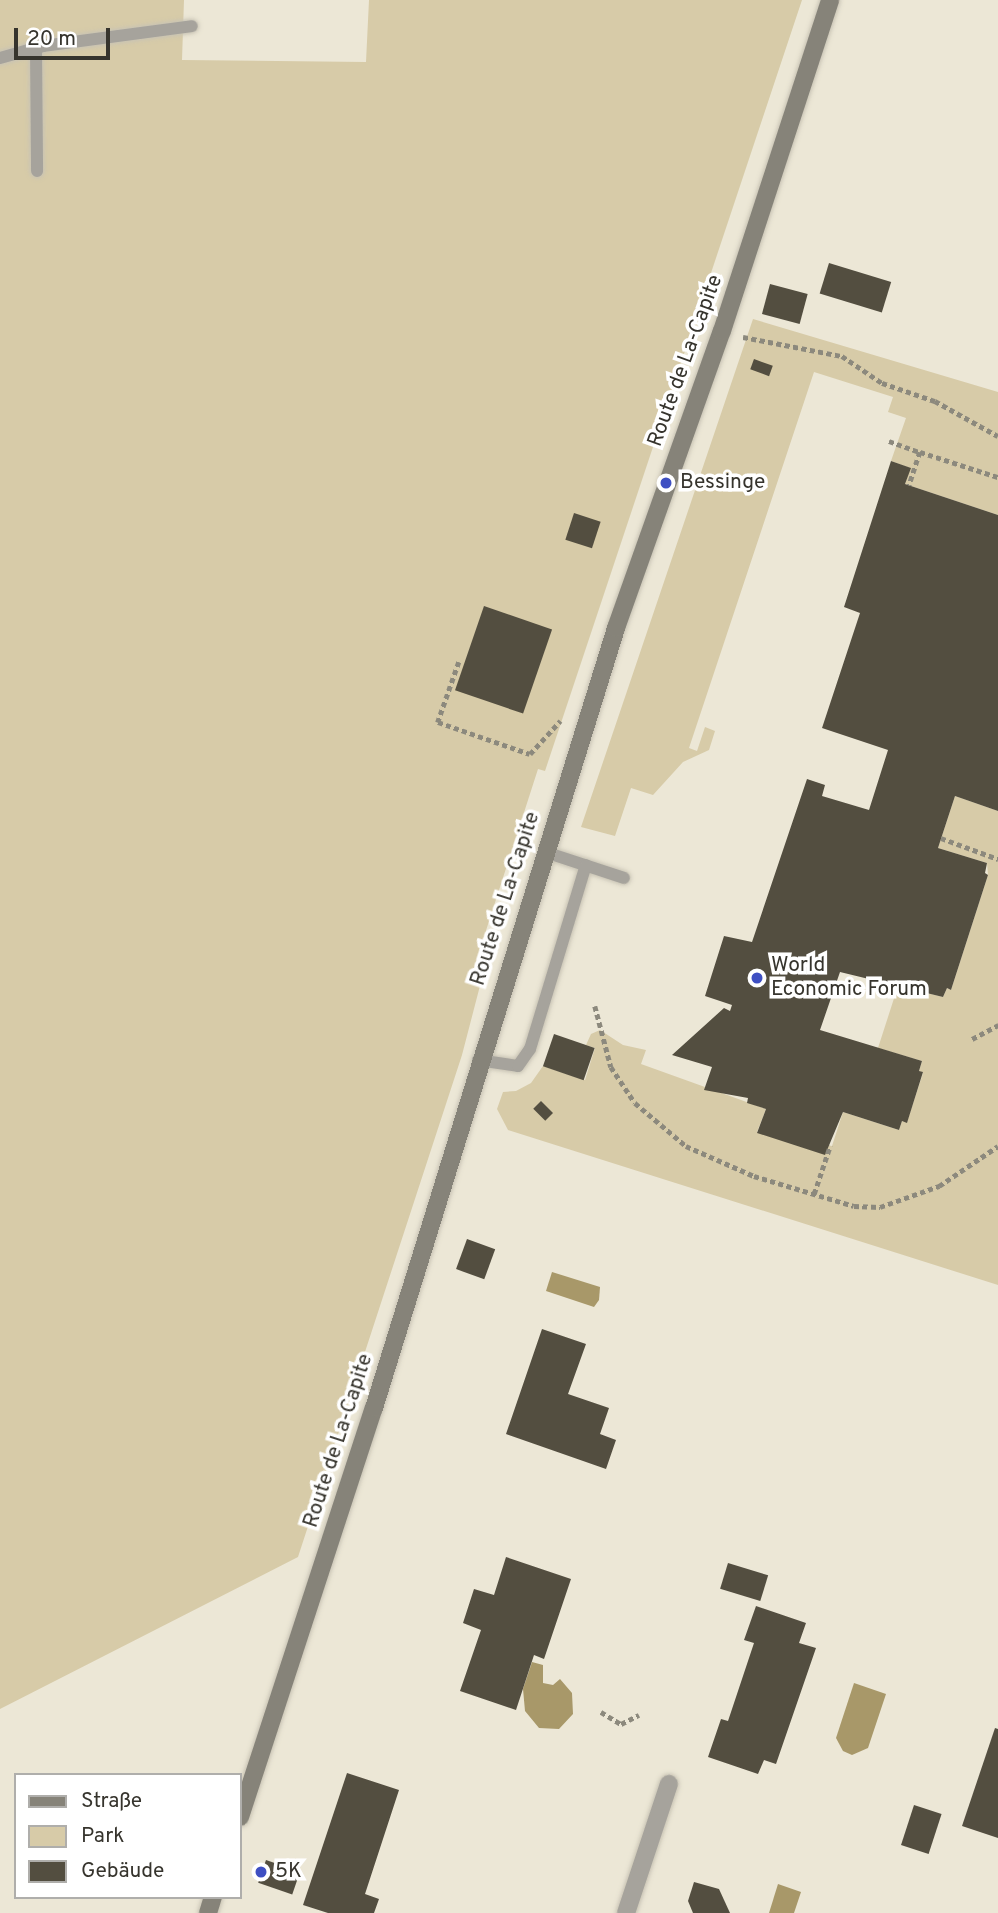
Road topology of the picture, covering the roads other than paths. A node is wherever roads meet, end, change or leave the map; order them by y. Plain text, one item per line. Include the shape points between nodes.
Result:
1 (830, 0) edge
2 (192, 26) dead end
3 (36, 48) junction
4 (0, 58) edge
5 (37, 172) dead end
6 (545, 852) junction
7 (586, 865) junction
8 (624, 878) dead end
9 (478, 1060) junction
10 (669, 1784) dead end
11 (242, 1811) edge
12 (626, 1913) edge

1 - 6 street, Route de La-Capite via 722,331 625,601
2 - 3 lane
3 - 4 lane
3 - 5 lane
6 - 7 lane
6 - 9 street, Route de La-Capite
7 - 8 lane
7 - 9 lane via 530,1049 518,1066
9 - 11 street, Route de La-Capite via 382,1382
10 - 12 street

